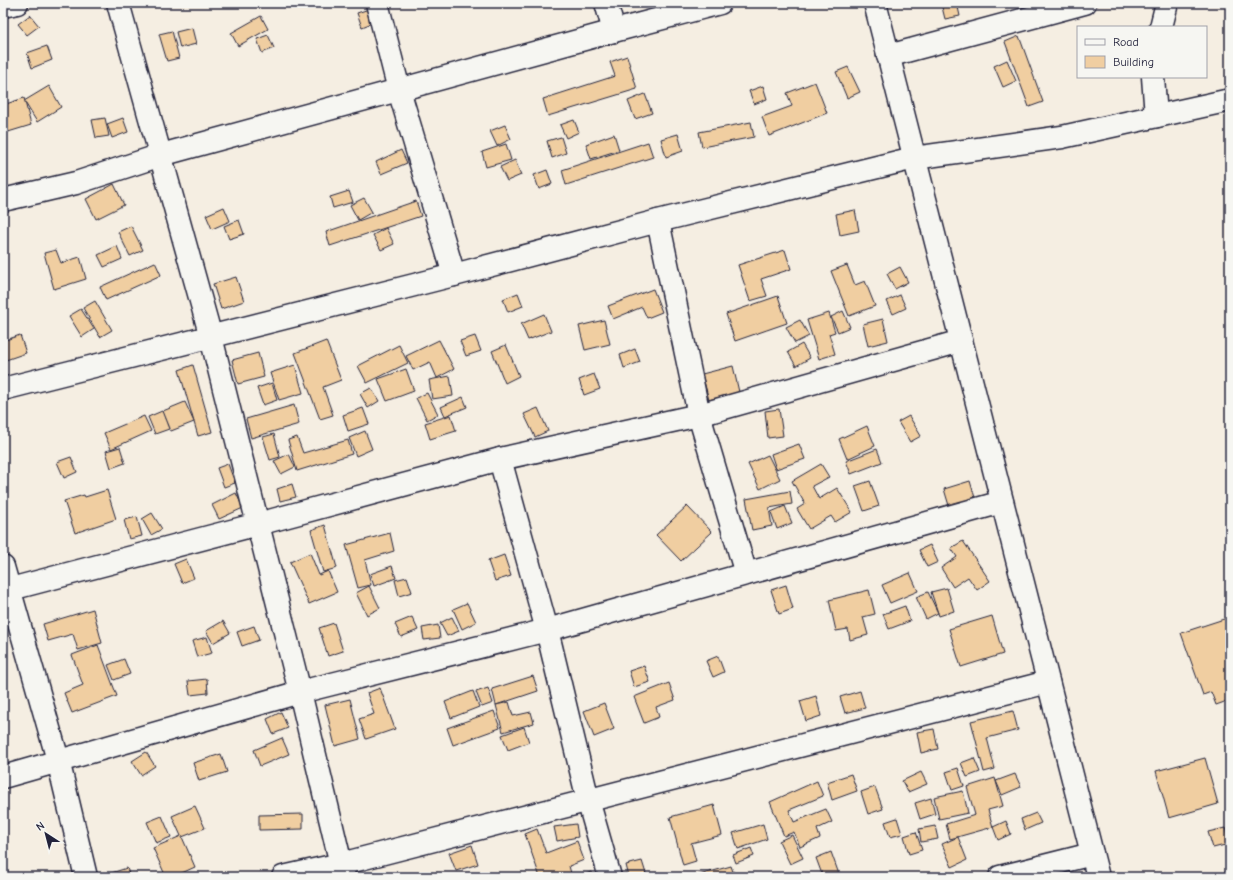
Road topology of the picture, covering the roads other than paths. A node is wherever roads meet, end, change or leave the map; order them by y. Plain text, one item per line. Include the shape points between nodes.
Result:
1 (17, 3) edge
2 (118, 3) edge
3 (377, 3) edge
4 (606, 3) edge
5 (720, 3) edge
6 (875, 3) edge
7 (1085, 3) edge
8 (1167, 3) edge
9 (3, 6) edge
10 (1161, 26) edge
11 (614, 31) junction
12 (888, 56) junction
13 (1153, 78) edge
14 (399, 90) junction
15 (1230, 100) edge
16 (1156, 116) junction
17 (161, 155) junction
18 (914, 158) junction
19 (3, 200) edge
20 (658, 221) junction
21 (454, 275) junction
22 (211, 337) junction
23 (961, 341) junction
24 (3, 389) edge
25 (700, 415) junction
26 (500, 459) junction
27 (1002, 502) junction
28 (258, 524) junction
29 (3, 568) edge
30 (746, 574) junction
31 (6, 590) edge
32 (547, 630) junction
33 (1048, 682) junction
34 (300, 692) junction
35 (58, 760) junction
36 (3, 777) edge
37 (588, 800) junction
38 (1092, 854) junction
39 (343, 870) edge
40 (86, 877) edge
41 (283, 877) edge
42 (610, 877) edge
43 (1000, 877) edge
44 (1098, 877) edge

1 - 9 street
2 - 17 street
3 - 14 street
4 - 11 street
5 - 11 street
6 - 12 street
7 - 12 street
8 - 10 street
11 - 14 street
12 - 18 street
13 - 16 street
14 - 17 street
14 - 21 street
15 - 16 street
16 - 18 street via 1062,137
17 - 19 street via 76,183
17 - 22 street
18 - 20 street
18 - 23 street
20 - 21 street
20 - 25 street
21 - 22 street
22 - 24 street
22 - 28 street
23 - 25 street
23 - 27 street
25 - 26 street
25 - 30 street
26 - 28 street
26 - 32 street
27 - 30 street
27 - 33 street
28 - 31 street
28 - 34 street
29 - 31 street
30 - 32 street
31 - 35 street
32 - 34 street
32 - 37 street
33 - 37 street
33 - 38 street
34 - 35 street
34 - 39 street
35 - 36 street
35 - 40 street
37 - 39 street
37 - 42 street
38 - 43 street
38 - 44 street
39 - 41 street

